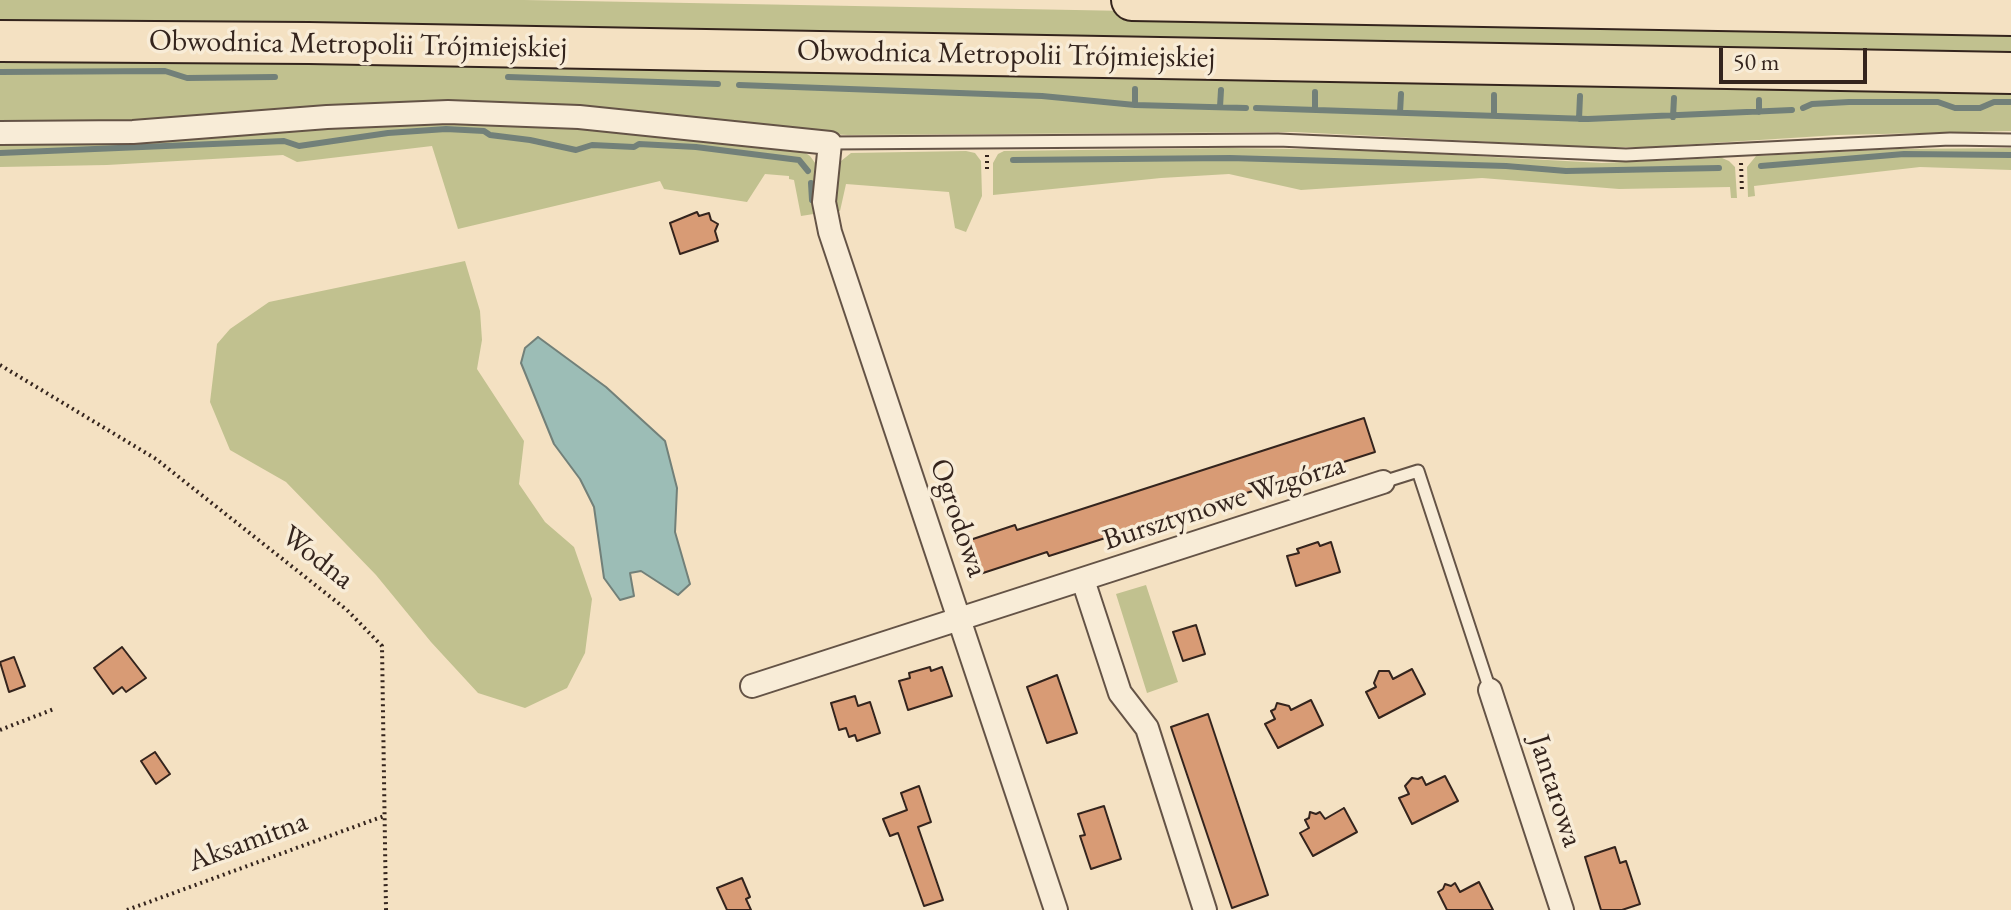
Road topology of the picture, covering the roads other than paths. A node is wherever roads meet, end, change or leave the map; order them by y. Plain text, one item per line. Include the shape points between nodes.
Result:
1 (1132, 0) edge
2 (2011, 15) edge
3 (0, 41) edge
4 (2011, 73) edge
5 (0, 133) edge
6 (2011, 140) edge
7 (830, 143) junction
8 (1383, 482) joint
9 (1083, 580) junction
10 (960, 620) junction
11 (752, 686) dead end
12 (1490, 690) joint
13 (1056, 910) edge
14 (1205, 910) edge
15 (1562, 910) edge

1 - 2 highway, Obwodnica Metropolii Trójmiejskiej
3 - 4 highway, Obwodnica Metropolii Trójmiejskiej
5 - 7 street via 133,132 448,112 579,117
6 - 7 lane via 1626,155 1278,140
7 - 10 street, Ogrodowa via 824,202 830,232
8 - 9 street, Bursztynowe Wzgórza
8 - 12 lane via 1418,471
9 - 10 street, Bursztynowe Wzgórza
9 - 14 street, Bursztynowe Wzgórza via 1120,693 1147,728
10 - 11 street, Bursztynowe Wzgórza
10 - 13 street, Ogrodowa
12 - 15 street, Jantarowa

